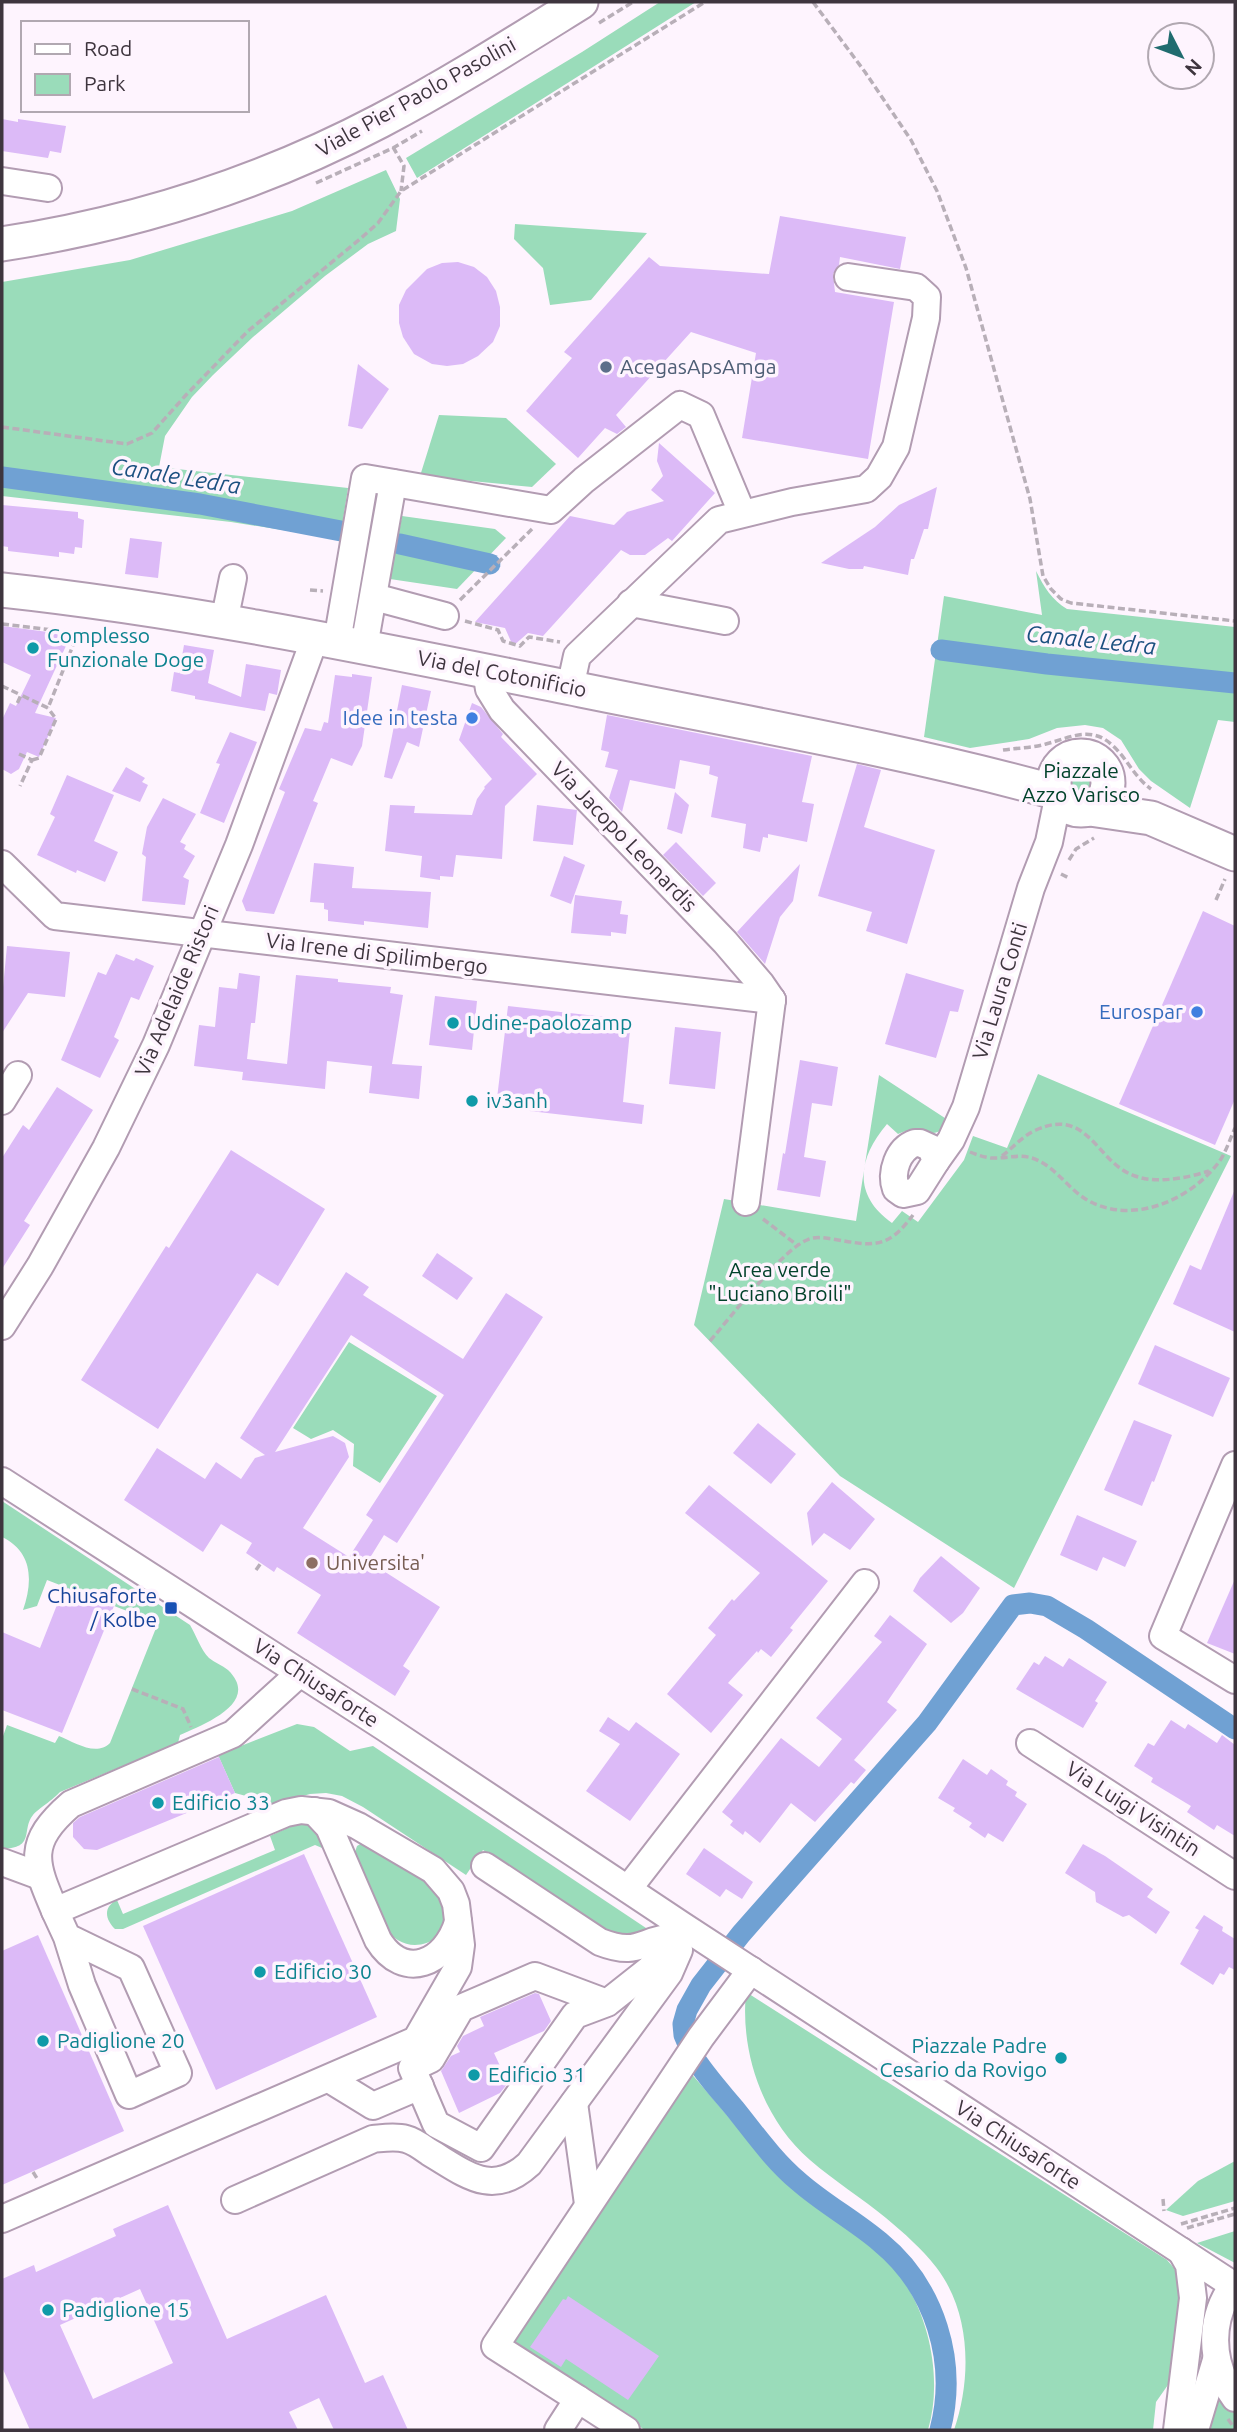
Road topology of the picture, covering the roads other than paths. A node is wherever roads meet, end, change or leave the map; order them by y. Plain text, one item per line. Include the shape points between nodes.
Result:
1 (581, 2) edge
2 (2, 181) edge
3 (48, 188) dead end
4 (2, 244) edge
5 (848, 277) dead end
6 (393, 483) junction
7 (742, 513) junction
8 (233, 578) dead end
9 (2, 590) edge
10 (374, 597) junction
11 (631, 603) junction
12 (456, 615) road end
13 (724, 621) dead end
14 (224, 622) junction
15 (339, 642) junction
16 (486, 671) junction
17 (570, 688) junction
18 (1107, 776) junction
19 (1073, 801) junction
20 (1154, 806) junction
21 (2, 864) edge
22 (1231, 865) edge
23 (201, 934) junction
24 (772, 1000) junction
25 (18, 1075) dead end
26 (2, 1101) edge
27 (945, 1149) road end
28 (746, 1202) dead end
29 (2, 1326) edge
30 (1235, 1465) edge
31 (2, 1481) edge
32 (865, 1583) dead end
33 (300, 1673) junction
34 (1235, 1680) edge
35 (1030, 1743) dead end
36 (314, 1811) junction
37 (2, 1862) edge
38 (485, 1866) dead end
39 (40, 1876) junction
40 (1235, 1876) edge
41 (628, 1889) junction
42 (55, 1912) junction
43 (458, 1920) junction
44 (679, 1932) junction
45 (67, 1937) junction
46 (736, 1960) junction
47 (607, 2003) junction
48 (329, 2078) junction
49 (420, 2086) junction
50 (574, 2103) junction
51 (235, 2200) dead end
52 (588, 2204) junction
53 (2, 2219) edge
54 (1179, 2240) junction
55 (1234, 2284) edge
56 (1216, 2360) junction
57 (578, 2399) junction
58 (1235, 2399) edge
59 (558, 2430) edge
60 (626, 2430) edge
61 (1177, 2430) edge
62 (1195, 2430) edge

1 - 4 main road, Viale Pier Paolo Pasolini via 402,110 271,172 119,221
2 - 3 street
5 - 7 street via 916,287 927,297 896,447 879,477 866,489
6 - 7 street via 551,510 680,405 701,415
6 - 10 street
6 - 15 street via 365,478
7 - 11 street via 719,520
8 - 14 street
9 - 14 main road, Via del Cotonificio
10 - 12 street
10 - 15 street
11 - 13 street
11 - 17 street via 577,656
14 - 15 main road, Via del Cotonificio
15 - 16 main road, Via del Cotonificio
15 - 23 street, Via Adelaide Ristori via 239,845
16 - 17 main road, Via del Cotonificio
16 - 24 street, Via Jacopo Leonardis via 489,689 502,710 725,942
17 - 19 main road, Via del Cotonificio via 998,764
18 - 19 main road via 1103,799
18 - 19 main road via 1093,758 1078,755
18 - 20 main road, Via del Cotonificio
19 - 20 main road, Via del Cotonificio
19 - 27 street, Via Laura Conti via 1049,842 1031,888 965,1107
20 - 22 main road, Via del Cotonificio
21 - 23 street, Via Irene di Spilimbergo via 55,916
23 - 24 street, Via Irene di Spilimbergo
23 - 29 street, Via Adelaide Ristori via 156,1045 106,1148
24 - 28 street
25 - 26 street
30 - 34 street via 1163,1636
31 - 33 street, Via Chiusaforte
32 - 41 street
33 - 39 street via 233,1734 71,1804 40,1841
33 - 41 street, Via Chiusaforte
35 - 40 street, Via Luigi Visintin
36 - 42 street via 286,1813
36 - 43 street via 358,1826 433,1870 451,1891
36 - 43 street via 329,1827 378,1940 397,1961 422,1962 437,1954 454,1934
37 - 39 street
38 - 44 street via 616,1948 636,1949
39 - 42 street
41 - 44 street, Via Chiusaforte
42 - 45 street
43 - 48 street via 461,1945 457,1967 416,2040
44 - 46 street, Via Chiusaforte
44 - 47 street via 650,1969
44 - 50 street via 679,1950 669,1973
45 - 45 street via 82,1985 129,2095 178,2073 131,1968
46 - 52 street via 701,2037
46 - 54 street, Via Chiusaforte
47 - 49 street via 535,1976 461,2008 431,2059 412,2068
47 - 49 street via 575,2015 481,2148 436,2124
48 - 49 street via 373,2106
48 - 53 street
50 - 51 street via 530,2164 501,2181 471,2177 408,2139 392,2137 373,2139
50 - 52 street
52 - 57 street via 495,2346
54 - 55 street, Via Chiusaforte
54 - 61 street via 1192,2275 1193,2298
55 - 56 street via 1220,2308 1214,2336
56 - 58 street
56 - 62 street
57 - 59 street
57 - 60 street

